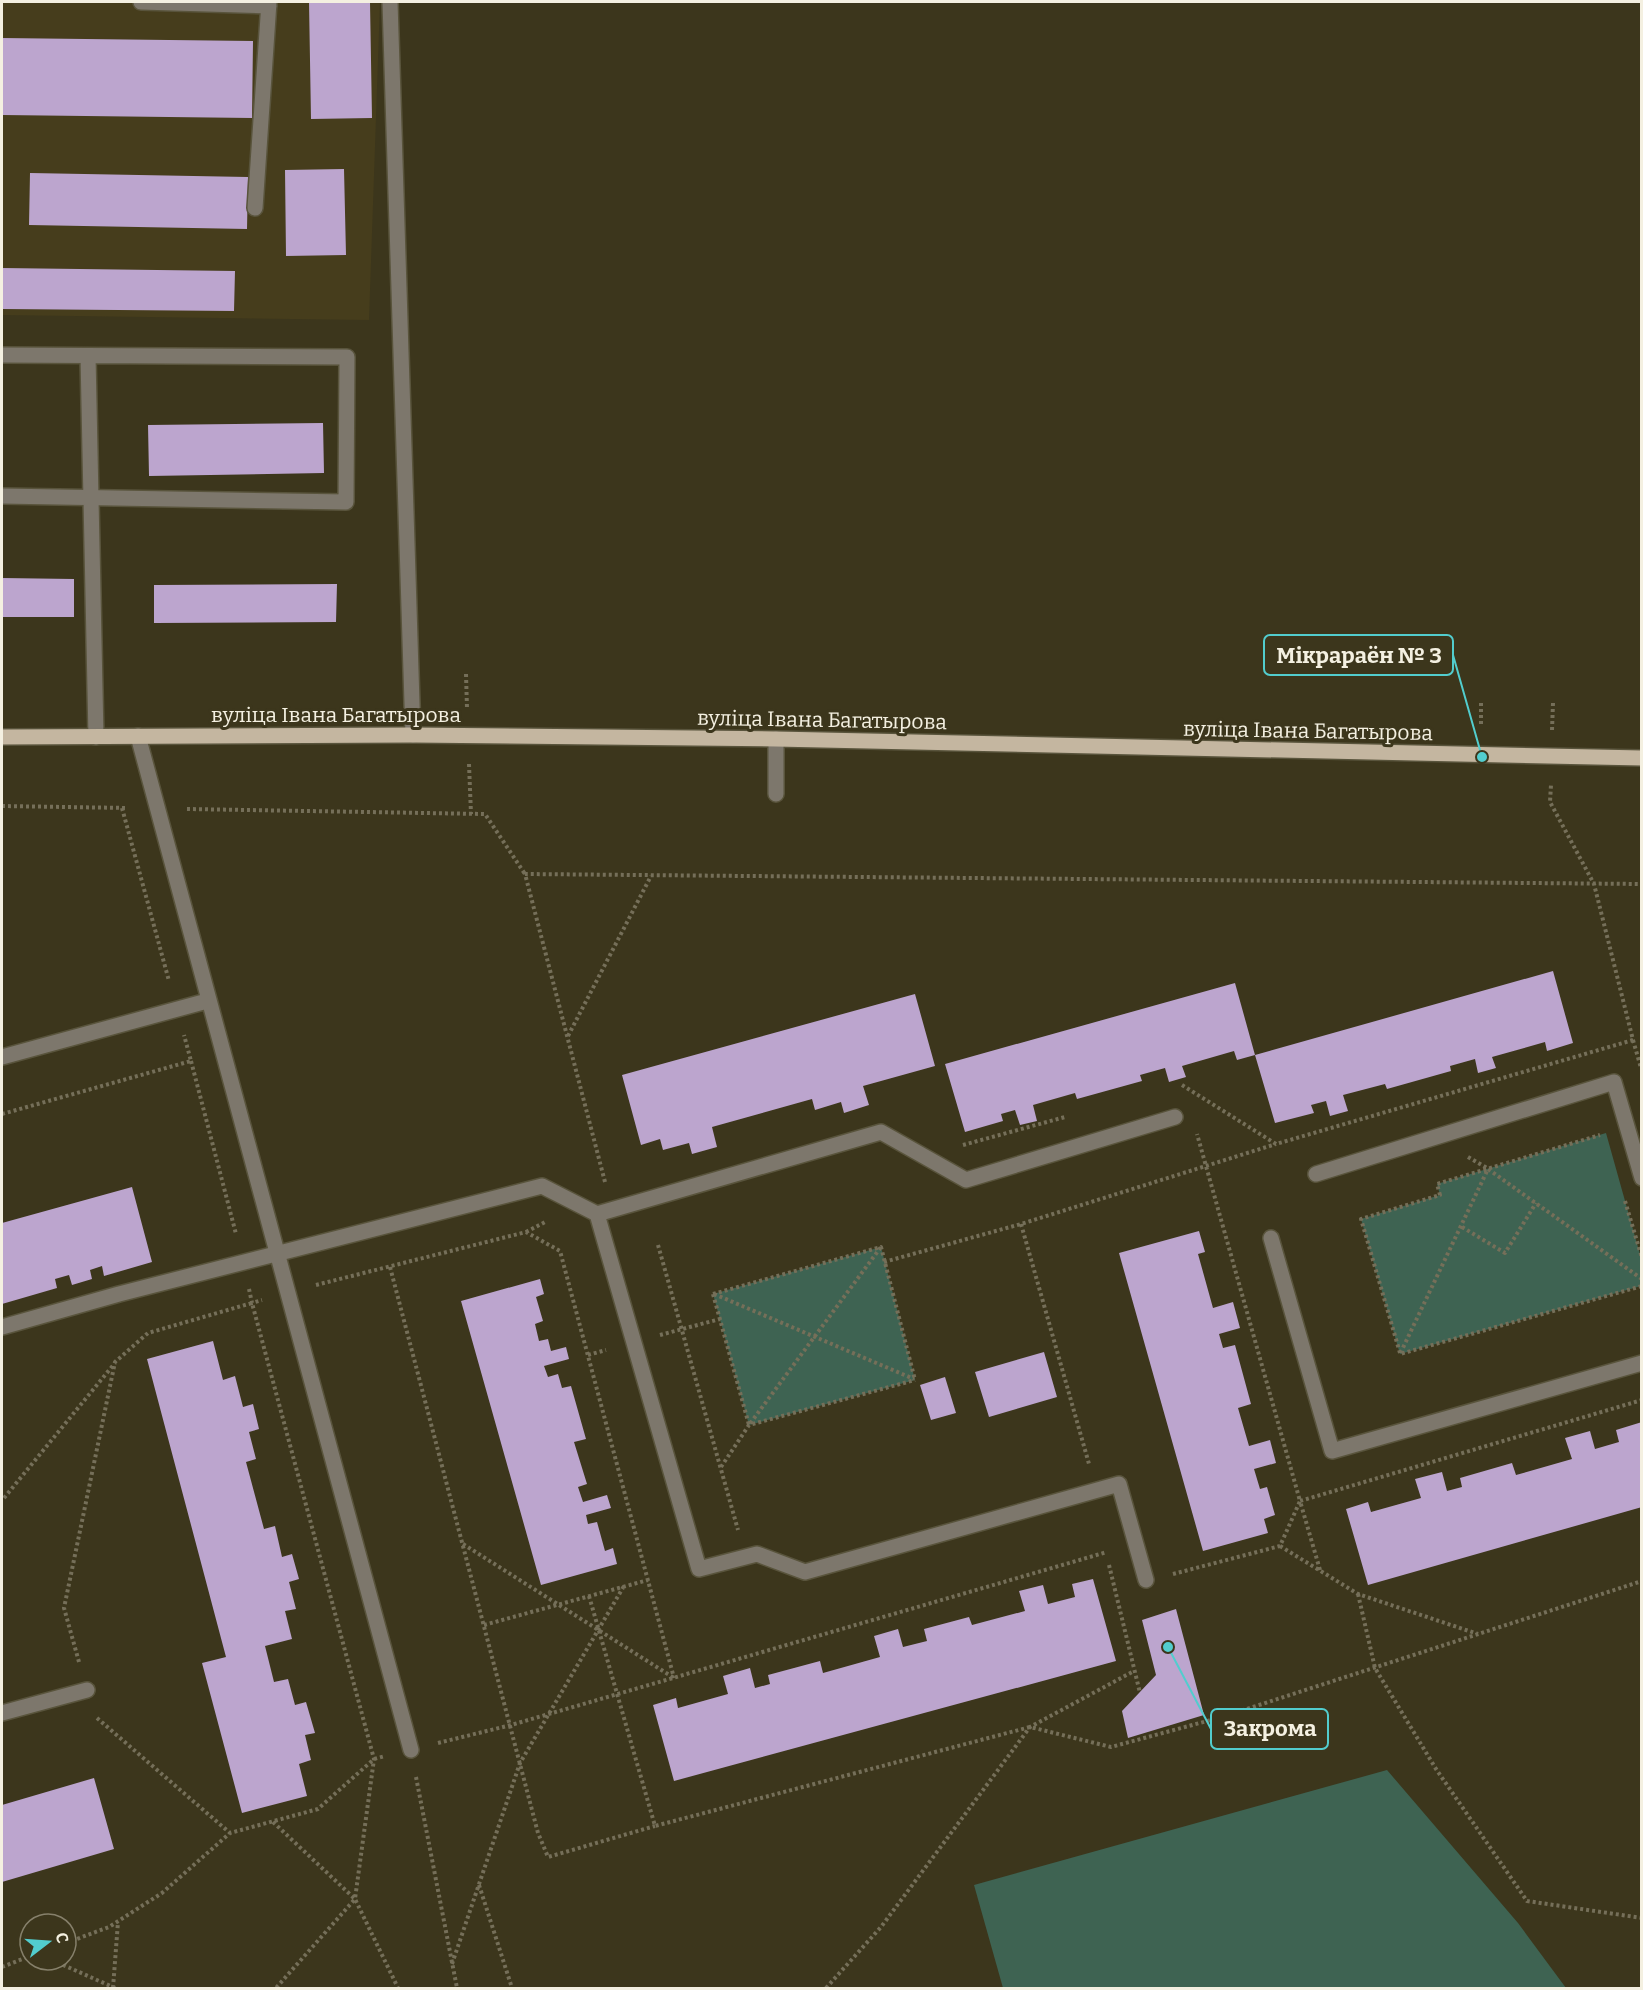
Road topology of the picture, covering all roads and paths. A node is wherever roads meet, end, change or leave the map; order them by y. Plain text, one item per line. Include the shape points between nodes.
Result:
1 (141, 2) edge
2 (390, 2) edge
3 (269, 4) edge
4 (255, 208) dead end
5 (2, 355) edge
6 (88, 356) junction
7 (2, 496) edge
8 (90, 498) junction
9 (413, 735) junction
10 (138, 736) junction
11 (2, 737) edge
12 (96, 737) junction
13 (776, 739) junction
14 (1641, 758) edge
15 (776, 794) dead end
16 (1550, 802) dead end
17 (2, 806) edge
18 (122, 808) dead end
19 (182, 809) dead end
20 (525, 874) junction
21 (651, 876) junction
22 (1594, 884) junction
23 (1641, 884) edge
24 (207, 1001) junction
25 (568, 1036) junction
26 (1633, 1040) junction
27 (2, 1057) edge
28 (191, 1061) dead end
29 (1641, 1069) edge
30 (1182, 1085) junction
31 (1171, 1088) dead end
32 (1185, 1094) dead end
33 (1070, 1116) dead end
34 (1175, 1117) dead end
35 (1194, 1122) dead end
36 (1606, 1133) dead end
37 (1276, 1144) junction
38 (957, 1147) dead end
39 (1206, 1166) junction
40 (1488, 1169) junction
41 (1316, 1174) dead end
42 (1641, 1178) edge
43 (607, 1189) dead end
44 (1536, 1203) junction
45 (597, 1214) junction
46 (1021, 1224) junction
47 (1462, 1227) junction
48 (1270, 1238) dead end
49 (658, 1245) dead end
50 (880, 1248) junction
51 (276, 1254) junction
52 (884, 1262) junction
53 (243, 1263) junction
54 (390, 1268) junction
55 (1641, 1279) edge
56 (1641, 1286) edge
57 (288, 1293) junction
58 (713, 1294) junction
59 (252, 1303) junction
60 (720, 1318) junction
61 (2, 1327) edge
62 (682, 1329) junction
63 (814, 1337) junction
64 (1400, 1354) junction
65 (115, 1362) junction
66 (1641, 1363) edge
67 (915, 1380) junction
68 (1641, 1400) edge
69 (749, 1425) junction
70 (721, 1467) junction
71 (1097, 1490) junction
72 (4, 1498) dead end
73 (1300, 1501) junction
74 (1105, 1542) dead end
75 (462, 1544) junction
76 (1280, 1546) junction
77 (1107, 1552) junction
78 (746, 1556) junction
79 (1320, 1570) junction
80 (648, 1580) junction
81 (1146, 1580) junction
82 (1641, 1581) edge
83 (624, 1586) junction
84 (1114, 1588) junction
85 (1358, 1594) junction
86 (588, 1596) junction
87 (558, 1605) junction
88 (64, 1608) dead end
89 (484, 1625) junction
90 (598, 1630) junction
91 (1478, 1634) junction
92 (1375, 1668) junction
93 (1134, 1671) junction
94 (674, 1678) junction
95 (87, 1690) dead end
96 (1140, 1693) dead end
97 (618, 1694) junction
98 (2, 1713) edge
99 (550, 1713) junction
100 (95, 1716) dead end
101 (511, 1725) junction
102 (1030, 1727) junction
103 (411, 1750) junction
104 (374, 1759) junction
105 (520, 1763) junction
106 (273, 1821) junction
107 (655, 1826) junction
108 (230, 1833) junction
109 (479, 1884) junction
110 (355, 1899) junction
111 (1641, 1918) edge
112 (118, 1922) junction
113 (78, 1938) edge
114 (18, 1961) edge
115 (452, 1964) junction
116 (2, 1967) edge
117 (78, 1972) edge
118 (114, 1988) edge
119 (276, 1989) edge
120 (398, 1989) edge
121 (457, 1989) edge
122 (512, 1989) edge
123 (826, 1989) edge

1 - 3 lane
2 - 9 lane
3 - 4 lane
5 - 6 lane
6 - 8 lane
6 - 8 lane via 347,357 346,502
7 - 8 lane
8 - 12 lane
9 - 10 main road, вуліца Івана Багатырова
9 - 13 main road, вуліца Івана Багатырова
10 - 12 main road, вуліца Івана Багатырова
10 - 24 lane
11 - 12 main road, вуліца Івана Багатырова
13 - 14 main road, вуліца Івана Багатырова
13 - 15 lane
16 - 22 path
17 - 18 path
19 - 20 path via 486,814
20 - 21 path
20 - 25 path
21 - 22 path
21 - 25 path
22 - 23 path
22 - 26 path
24 - 27 lane
24 - 51 lane
25 - 43 path
26 - 29 path
26 - 37 path
28 - 53 path
30 - 31 path
30 - 32 path
30 - 37 path
33 - 38 path
34 - 45 lane via 966,1180 881,1132
35 - 39 path
36 - 40 path
37 - 39 path
39 - 46 path
39 - 73 path
40 - 44 path
40 - 47 path
40 - 64 path via 1437,1185 1440,1195 1361,1219
41 - 42 lane via 1614,1082
44 - 47 path via 1505,1253
44 - 55 path
45 - 51 lane via 542,1186
45 - 78 lane via 699,1569
46 - 52 path
46 - 71 path
47 - 64 path
48 - 66 lane via 1332,1451
49 - 62 path
50 - 52 path
50 - 58 path
50 - 63 path
51 - 53 lane
51 - 57 lane
52 - 67 path
53 - 59 path
53 - 61 lane
54 - 57 path
54 - 75 path
54 - 80 path via 526,1232 560,1251
56 - 64 path
57 - 59 path
57 - 103 lane
58 - 60 path
58 - 63 path
59 - 65 path via 148,1333
59 - 104 path
60 - 62 path
60 - 69 path
62 - 70 path
63 - 67 path
63 - 69 path
65 - 72 path
65 - 88 path
67 - 69 path
68 - 73 path
69 - 70 path
70 - 78 path
71 - 78 lane via 805,1572 757,1554
71 - 81 lane via 1119,1484
73 - 76 path
73 - 79 path
74 - 77 path
75 - 87 path
75 - 89 path
76 - 79 path
76 - 81 path
77 - 84 path
77 - 94 path
79 - 85 path
80 - 83 path
80 - 94 path
81 - 84 path
82 - 91 path
83 - 86 path
83 - 90 path
84 - 93 path
85 - 91 path
85 - 92 path
86 - 87 path
86 - 90 path
87 - 89 path
87 - 90 path
89 - 101 path
90 - 94 path
90 - 97 path
90 - 99 path
91 - 92 path
92 - 102 path via 1222,1717 1111,1747
92 - 111 path via 1436,1769 1527,1901
93 - 96 path
93 - 102 path
94 - 97 path
95 - 98 lane
97 - 99 path
97 - 107 path
99 - 101 path
99 - 105 path
100 - 108 path
101 - 103 path
101 - 105 path
102 - 107 path
102 - 123 path via 880,1927
103 - 104 path
103 - 115 path
104 - 106 path via 318,1809
104 - 110 path
105 - 107 path via 548,1857
105 - 109 path
106 - 108 path
106 - 110 path
108 - 112 path via 162,1893
109 - 115 path
109 - 122 path
110 - 119 path
110 - 120 path
112 - 113 path
112 - 118 path
114 - 116 path
115 - 121 path
117 - 118 path

